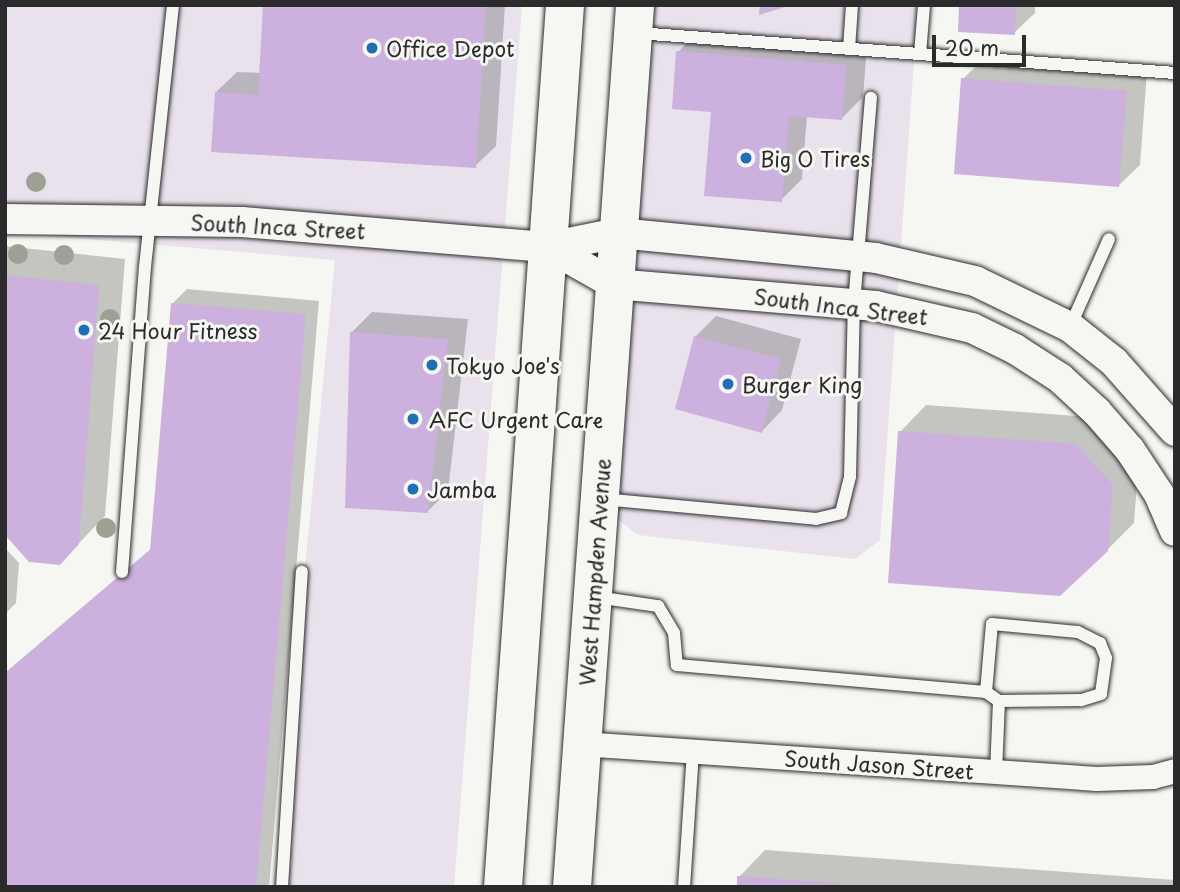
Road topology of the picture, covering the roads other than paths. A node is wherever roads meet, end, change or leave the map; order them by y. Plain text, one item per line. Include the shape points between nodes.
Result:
1 (173, 5) edge
2 (565, 5) edge
3 (852, 5) edge
4 (923, 5) edge
5 (634, 19) edge
6 (849, 49) junction
7 (920, 54) junction
8 (1175, 74) edge
9 (872, 98) dead end
10 (5, 219) edge
11 (149, 221) junction
12 (618, 233) junction
13 (1109, 239) dead end
14 (549, 247) junction
15 (858, 255) junction
16 (614, 284) junction
17 (854, 304) junction
18 (1070, 327) junction
19 (1175, 431) edge
20 (599, 499) junction
21 (1175, 531) edge
22 (122, 572) dead end
23 (302, 572) dead end
24 (592, 596) junction
25 (986, 692) junction
26 (999, 701) junction
27 (582, 744) junction
28 (693, 752) junction
29 (1175, 771) edge
30 (996, 772) junction
31 (282, 887) edge
32 (503, 887) edge
33 (572, 887) edge
34 (684, 887) edge

1 - 11 lane
2 - 14 highway
3 - 6 lane
4 - 7 lane
5 - 6 lane
5 - 12 highway, West Hampden Avenue
6 - 7 lane
7 - 8 lane
9 - 15 lane
10 - 11 street, South Inca Street
11 - 14 street, South Inca Street via 312,226
11 - 22 lane
12 - 14 street, South Inca Street
12 - 15 street, South Inca Street
12 - 16 highway, West Hampden Avenue
13 - 18 lane
14 - 16 street, South Inca Street
14 - 32 highway
15 - 17 lane
15 - 18 street, South Inca Street via 975,281
16 - 17 street, South Inca Street
16 - 20 highway, West Hampden Avenue
17 - 20 lane via 850,476 841,513 816,519
17 - 21 street, South Inca Street via 930,315 972,328 1060,378 1130,450 1159,494
18 - 19 street, South Inca Street via 1114,362
20 - 24 highway, West Hampden Avenue
23 - 31 lane
24 - 25 lane via 658,606 674,633 677,666
24 - 27 highway, West Hampden Avenue
25 - 26 lane
25 - 26 lane via 992,624 1078,632 1100,643 1105,657 1101,694 1081,700
26 - 30 lane
27 - 28 street, South Jason Street
27 - 33 highway, West Hampden Avenue
28 - 30 street, South Jason Street
28 - 34 lane
29 - 30 street, South Jason Street via 1153,777 1097,779

